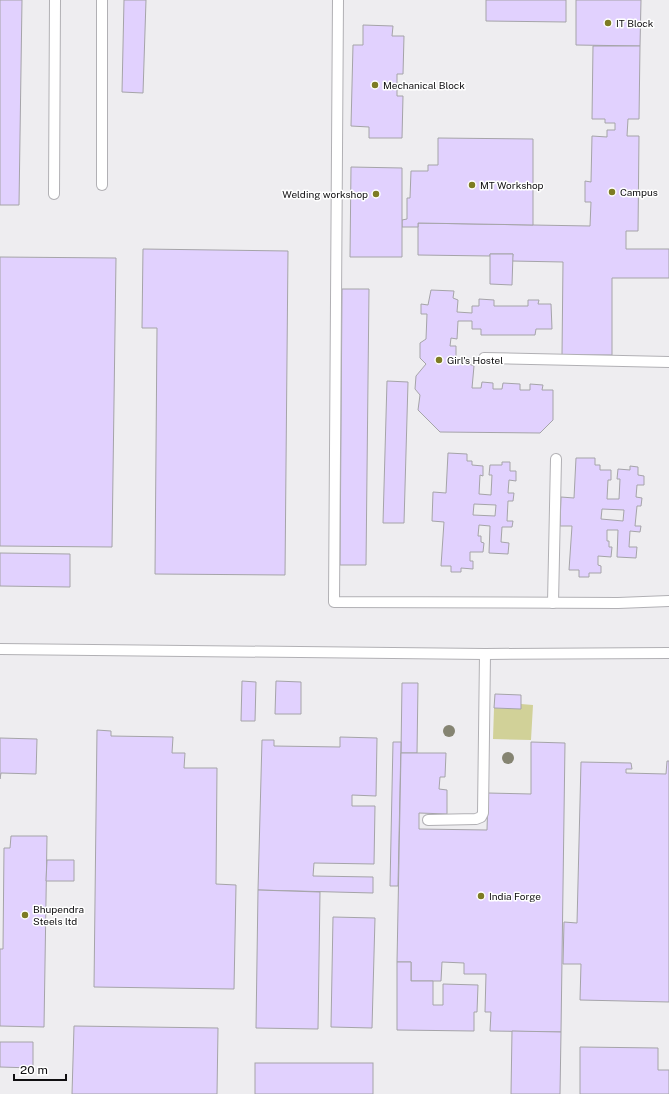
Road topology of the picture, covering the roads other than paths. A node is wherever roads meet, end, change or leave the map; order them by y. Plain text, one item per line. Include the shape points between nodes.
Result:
1 (55, 0) edge
2 (102, 0) edge
3 (338, 0) edge
4 (102, 185) dead end
5 (54, 194) dead end
6 (484, 358) dead end
7 (669, 362) edge
8 (556, 459) dead end
9 (669, 601) edge
10 (553, 603) junction
11 (0, 649) edge
12 (669, 653) edge
13 (485, 654) junction
14 (428, 820) dead end

1 - 5 lane
2 - 4 lane
3 - 10 lane via 334,602
6 - 7 lane
8 - 10 lane
9 - 10 lane
11 - 13 lane
12 - 13 lane
13 - 14 lane via 483,813 476,819

